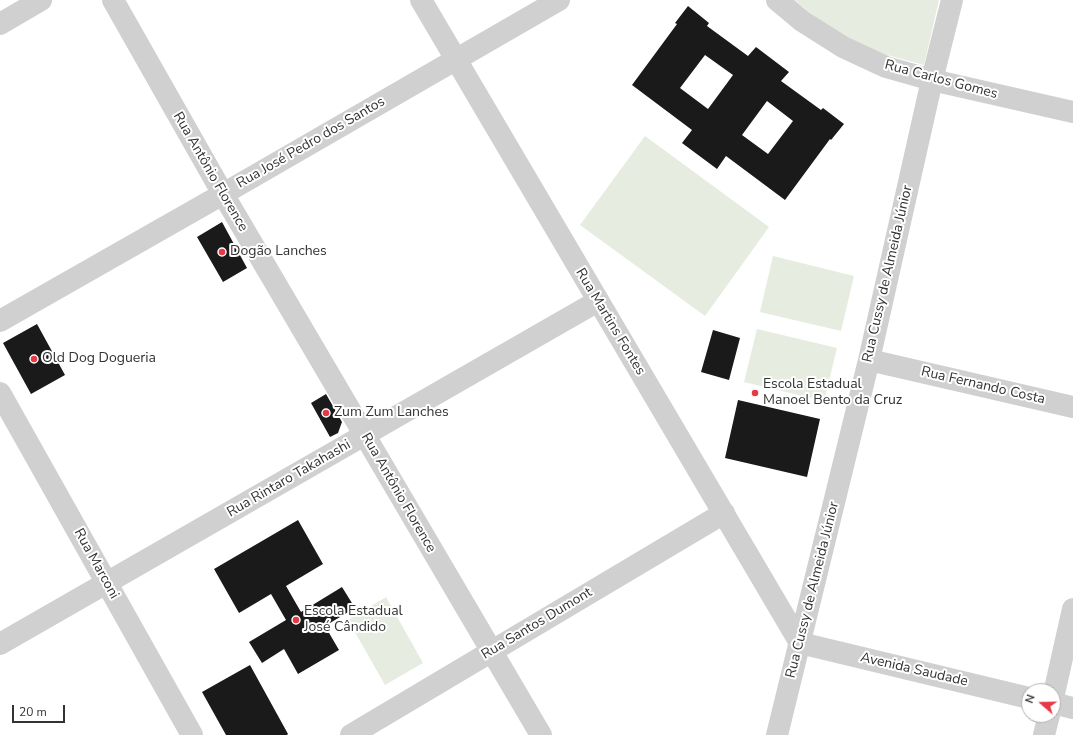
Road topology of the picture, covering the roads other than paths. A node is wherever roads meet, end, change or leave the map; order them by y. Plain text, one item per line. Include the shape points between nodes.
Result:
1 (41, 0) edge
2 (113, 0) edge
3 (422, 0) edge
4 (559, 0) edge
5 (778, 0) edge
6 (952, 0) edge
7 (0, 24) edge
8 (456, 60) junction
9 (932, 80) junction
10 (1073, 112) edge
11 (223, 194) junction
12 (598, 301) junction
13 (0, 320) edge
14 (869, 360) junction
15 (0, 393) edge
16 (1073, 407) edge
17 (364, 435) junction
18 (724, 514) junction
19 (106, 583) junction
20 (1073, 609) edge
21 (800, 643) junction
22 (0, 644) edge
23 (492, 651) junction
24 (1056, 683) edge
25 (1021, 696) edge
26 (1061, 706) edge
27 (1073, 708) edge
28 (1047, 723) edge
29 (192, 735) edge
30 (351, 735) edge
31 (541, 735) edge
32 (777, 735) edge
33 (1044, 735) edge

1 - 7 street
2 - 11 street, Rua Antônio Florence
3 - 8 street, Rua Martins Fontes
4 - 8 street, Rua José Pedro dos Santos
5 - 9 street, Rua Carlos Gomes via 802,21 843,47 886,67
6 - 9 street, Rua Cussy de Almeida Júnior
8 - 11 street, Rua José Pedro dos Santos
8 - 12 street, Rua Martins Fontes
9 - 10 street, Rua Carlos Gomes
9 - 14 street, Rua Cussy de Almeida Júnior
11 - 13 street, Rua José Pedro dos Santos
11 - 17 street, Rua Antônio Florence
12 - 17 street, Rua Rintaro Takahashi
12 - 18 street, Rua Martins Fontes
14 - 16 street, Rua Fernando Costa
14 - 21 street, Rua Cussy de Almeida Júnior
15 - 19 street, Rua Marconi
17 - 19 street, Rua Rintaro Takahashi
17 - 23 street, Rua Antônio Florence
18 - 21 street, Rua Martins Fontes
18 - 23 street, Rua Santos Dumont
19 - 22 street, Rua Rintaro Takahashi
19 - 29 street, Rua Marconi
20 - 24 street
21 - 25 street, Avenida Saudade
21 - 32 street, Rua Cussy de Almeida Júnior
23 - 30 street, Rua Santos Dumont
23 - 31 street, Rua Antônio Florence
26 - 27 street
28 - 33 street

